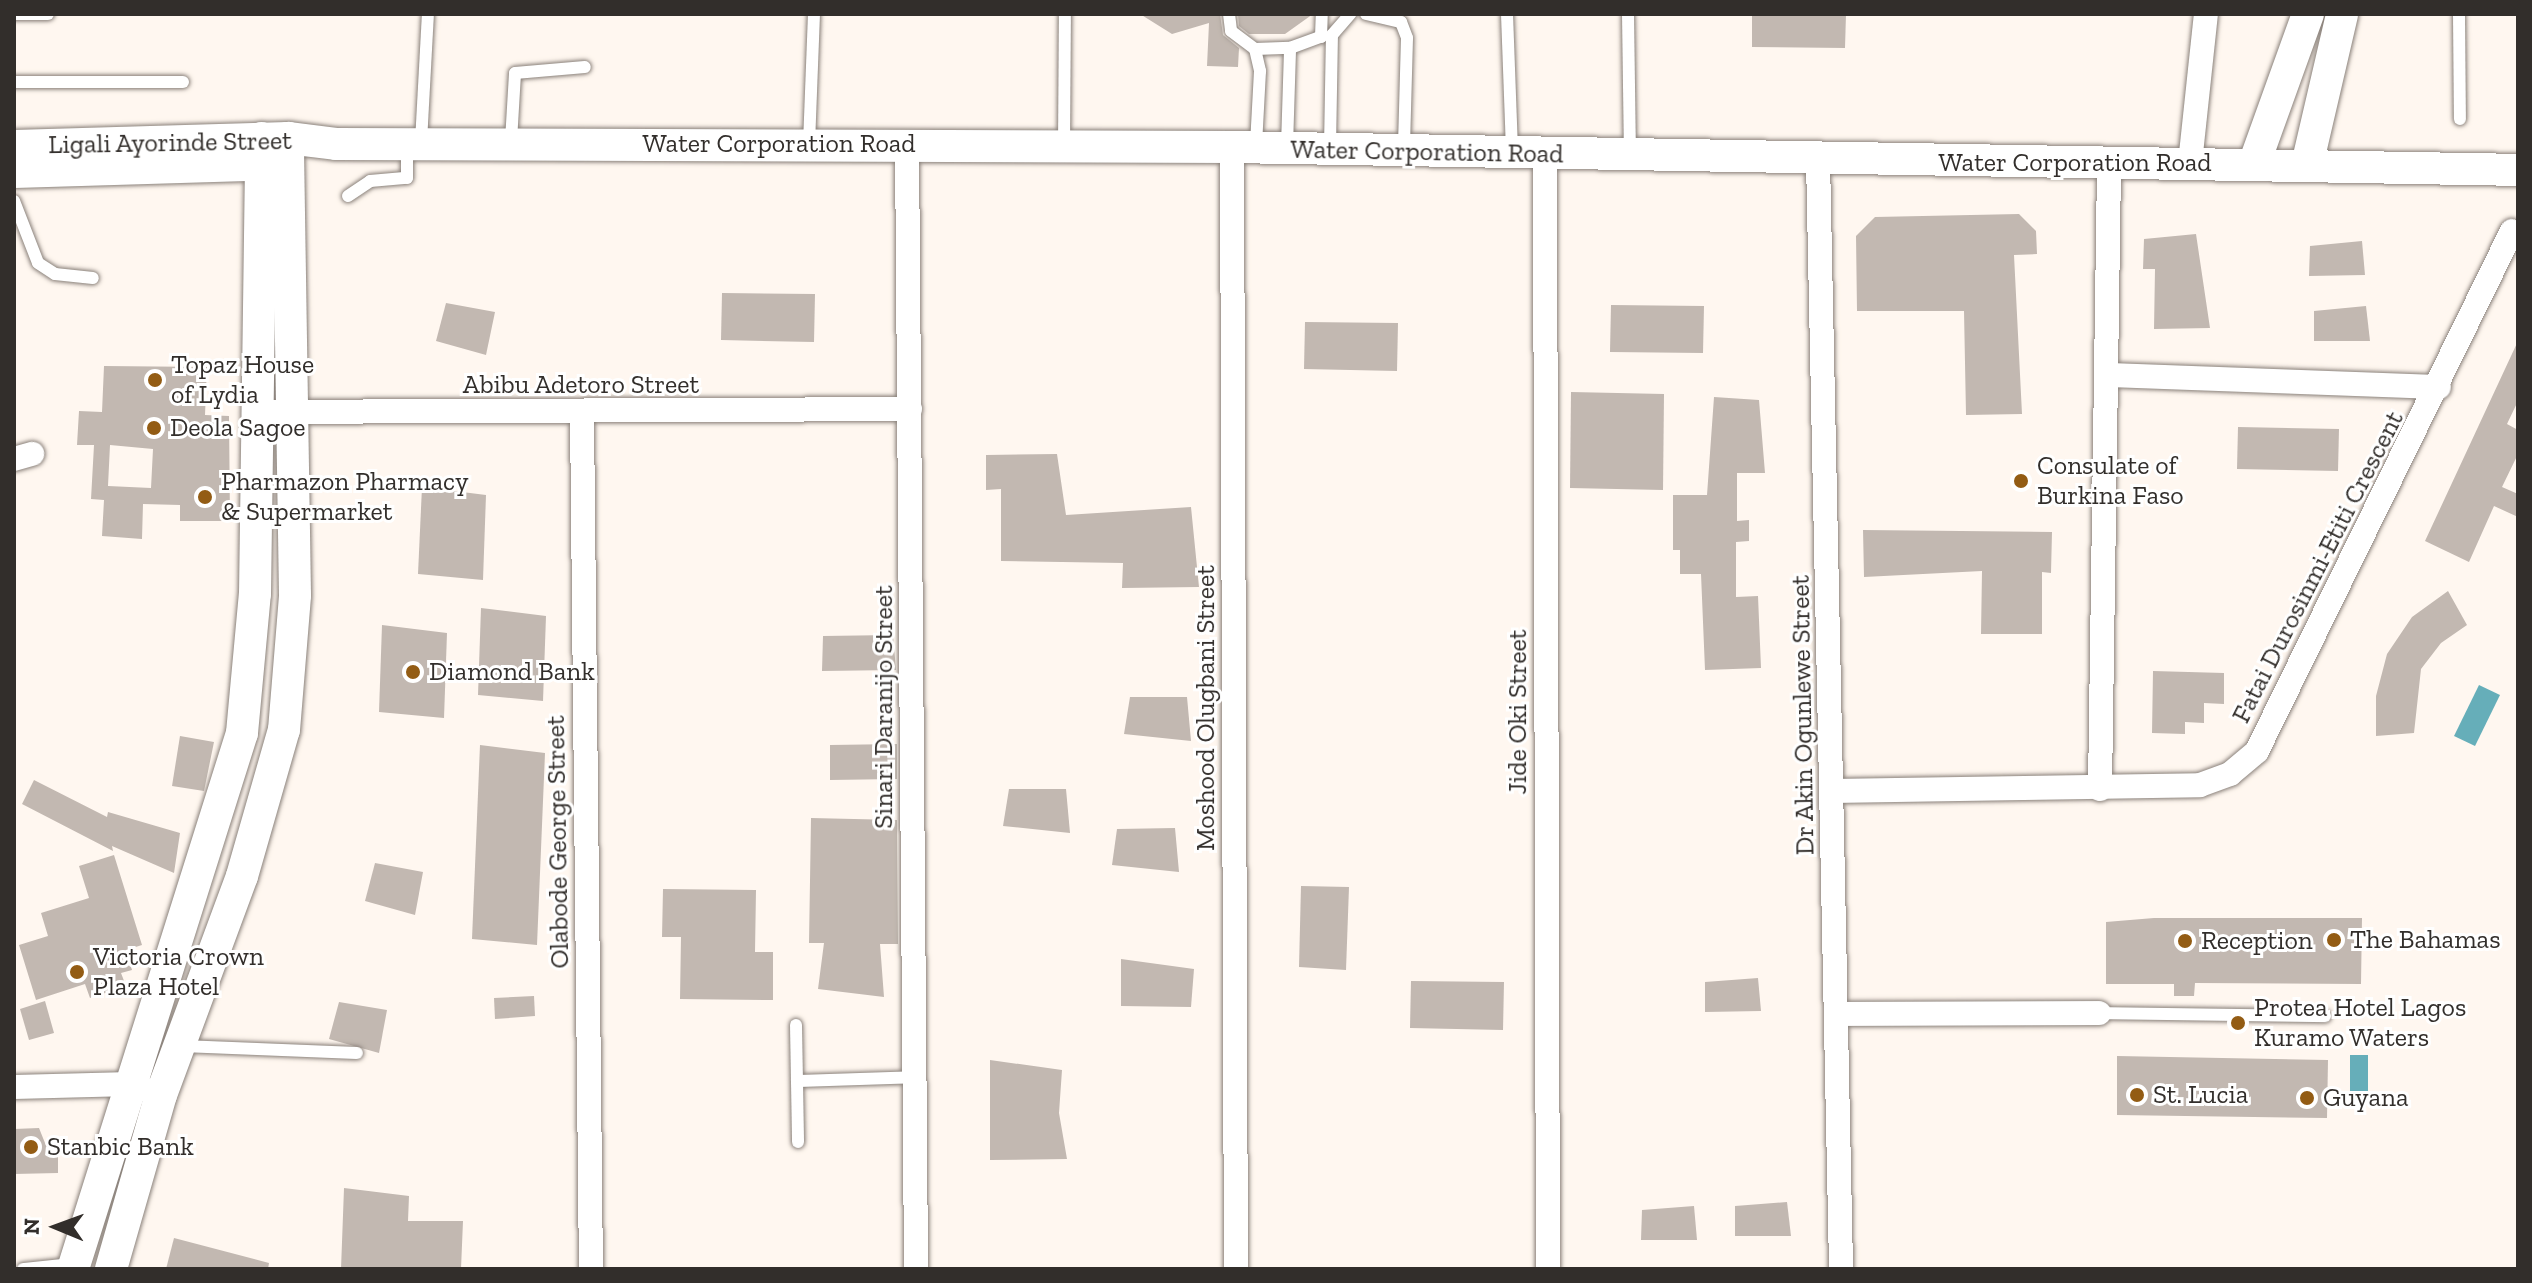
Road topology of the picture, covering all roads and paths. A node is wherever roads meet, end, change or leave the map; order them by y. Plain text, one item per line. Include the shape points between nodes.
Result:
1 (14, 14) edge
2 (48, 14) edge
3 (428, 14) edge
4 (814, 14) edge
5 (1065, 14) edge
6 (1229, 14) edge
7 (1322, 14) edge
8 (1366, 14) edge
9 (1507, 14) edge
10 (1628, 14) edge
11 (2206, 14) edge
12 (2308, 14) edge
13 (2342, 14) edge
14 (2459, 14) edge
15 (1343, 16) edge
16 (1290, 48) junction
17 (1255, 49) junction
18 (585, 67) dead end
19 (14, 82) edge
20 (183, 82) dead end
21 (2460, 119) dead end
22 (511, 141) junction
23 (414, 143) junction
24 (336, 144) joint
25 (809, 144) junction
26 (907, 145) junction
27 (14, 146) edge
28 (1064, 146) junction
29 (1258, 148) junction
30 (1330, 149) junction
31 (275, 151) junction
32 (1404, 151) junction
33 (1512, 154) junction
34 (1545, 155) junction
35 (1630, 155) junction
36 (1818, 159) junction
37 (2190, 163) junction
38 (2254, 164) junction
39 (2307, 165) junction
40 (2109, 166) junction
41 (2518, 170) edge
42 (14, 172) edge
43 (348, 196) dead end
44 (14, 201) edge
45 (2512, 231) dead end
46 (93, 278) dead end
47 (2108, 375) junction
48 (2439, 387) junction
49 (910, 409) junction
50 (254, 412) junction
51 (291, 412) junction
52 (582, 415) junction
53 (2100, 789) junction
54 (1832, 791) junction
55 (2099, 1013) joint
56 (1839, 1014) junction
57 (2325, 1016) dead end
58 (796, 1025) dead end
59 (182, 1046) junction
60 (357, 1053) dead end
61 (915, 1077) junction
62 (797, 1081) junction
63 (131, 1084) junction
64 (14, 1087) edge
65 (161, 1095) junction
66 (798, 1142) dead end
67 (74, 1266) edge
68 (23, 1269) edge
69 (111, 1269) edge
70 (591, 1269) edge
71 (916, 1269) edge
72 (1236, 1269) edge
73 (1548, 1269) edge
74 (1841, 1269) edge

1 - 2 lane
3 - 23 lane
4 - 25 lane
5 - 28 lane
6 - 17 lane via 1231,31
7 - 16 lane via 1321,37
8 - 32 lane via 1401,22 1407,38
9 - 33 lane
10 - 35 lane
11 - 37 street
12 - 38 street
13 - 39 street
14 - 21 lane
15 - 30 lane via 1332,35
16 - 17 lane
16 - 29 lane
17 - 29 lane
18 - 22 lane via 515,73
19 - 20 lane
22 - 23 street, Water Corporation Road
22 - 25 street, Water Corporation Road
23 - 24 street, Water Corporation Road
23 - 43 lane via 407,178 370,181
24 - 31 street, Ligali Ayorinde Street
25 - 26 street, Water Corporation Road
26 - 28 street, Water Corporation Road
26 - 49 street, Sinari Daranijo Street
27 - 31 street, Ligali Ayorinde Street
28 - 29 street, Water Corporation Road
29 - 30 street, Water Corporation Road
29 - 72 street, Moshood Olugbani Street
30 - 32 street, Water Corporation Road
31 - 42 street, Ligali Ayorinde Street
31 - 50 street
31 - 51 street
32 - 33 street, Water Corporation Road
33 - 34 street, Water Corporation Road
34 - 35 street, Water Corporation Road
34 - 73 street, Jide Oki Street
35 - 36 street, Water Corporation Road
36 - 40 street, Water Corporation Road
36 - 54 street, Dr Akin Ogunlewe Street
37 - 38 street, Water Corporation Road
37 - 40 street, Water Corporation Road
38 - 39 street, Water Corporation Road
39 - 41 street, Water Corporation Road
40 - 47 street
44 - 46 lane via 38,263 55,274
45 - 48 street, Fatai Durosinmi-Etiti Crescent
47 - 48 street
47 - 53 street
48 - 53 street, Fatai Durosinmi-Etiti Crescent via 2257,751 2230,774 2200,785
49 - 52 street, Abibu Adetoro Street
49 - 61 street, Sinari Daranijo Street
50 - 51 street, Abibu Adetoro Street
50 - 63 street via 255,594 242,733
51 - 52 street, Abibu Adetoro Street
51 - 59 street via 295,595 284,730 252,848
52 - 70 street, Olabode George Street
53 - 54 street, Fatai Durosinmi-Etiti Crescent
54 - 56 street, Dr Akin Ogunlewe Street
55 - 56 street
55 - 57 lane
56 - 74 street, Dr Akin Ogunlewe Street
58 - 62 lane
59 - 60 lane
59 - 65 street
61 - 62 lane
61 - 71 street, Sinari Daranijo Street
62 - 66 lane
63 - 64 street
63 - 65 street
63 - 67 street
65 - 69 street
67 - 68 lane

